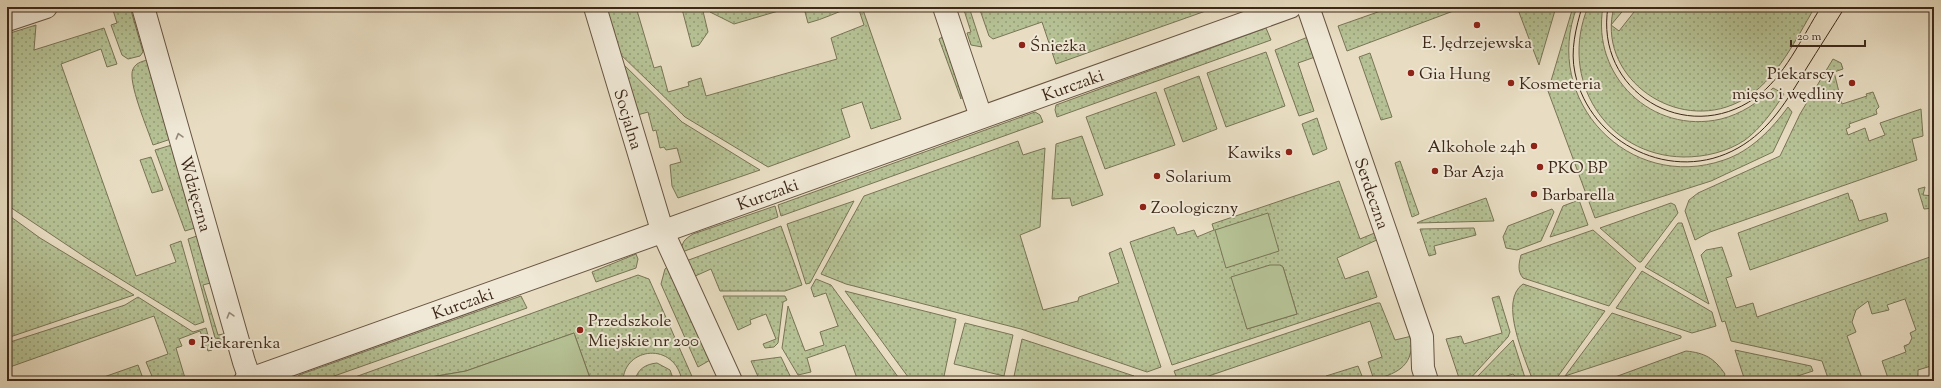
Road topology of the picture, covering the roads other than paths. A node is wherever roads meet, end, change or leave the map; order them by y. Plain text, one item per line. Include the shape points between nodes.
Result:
1 (46, 7) edge
2 (143, 7) edge
3 (595, 7) edge
4 (944, 7) edge
5 (1290, 7) edge
6 (1308, 7) edge
7 (7, 20) edge
8 (981, 117) junction
9 (662, 230) junction
10 (285, 374) edge
11 (248, 380) edge
12 (731, 381) edge
13 (1427, 381) edge

1 - 7 street
11 -> 2 street, Wdzięczna
3 - 9 street, Socjalna
4 - 8 street
5 - 8 street, Kurczaki
6 - 13 street, Serdeczna via 1422,337 1423,368
8 - 9 street, Kurczaki
9 - 10 street, Kurczaki
9 - 12 street, Socjalna
10 - 11 street, Kurczaki

